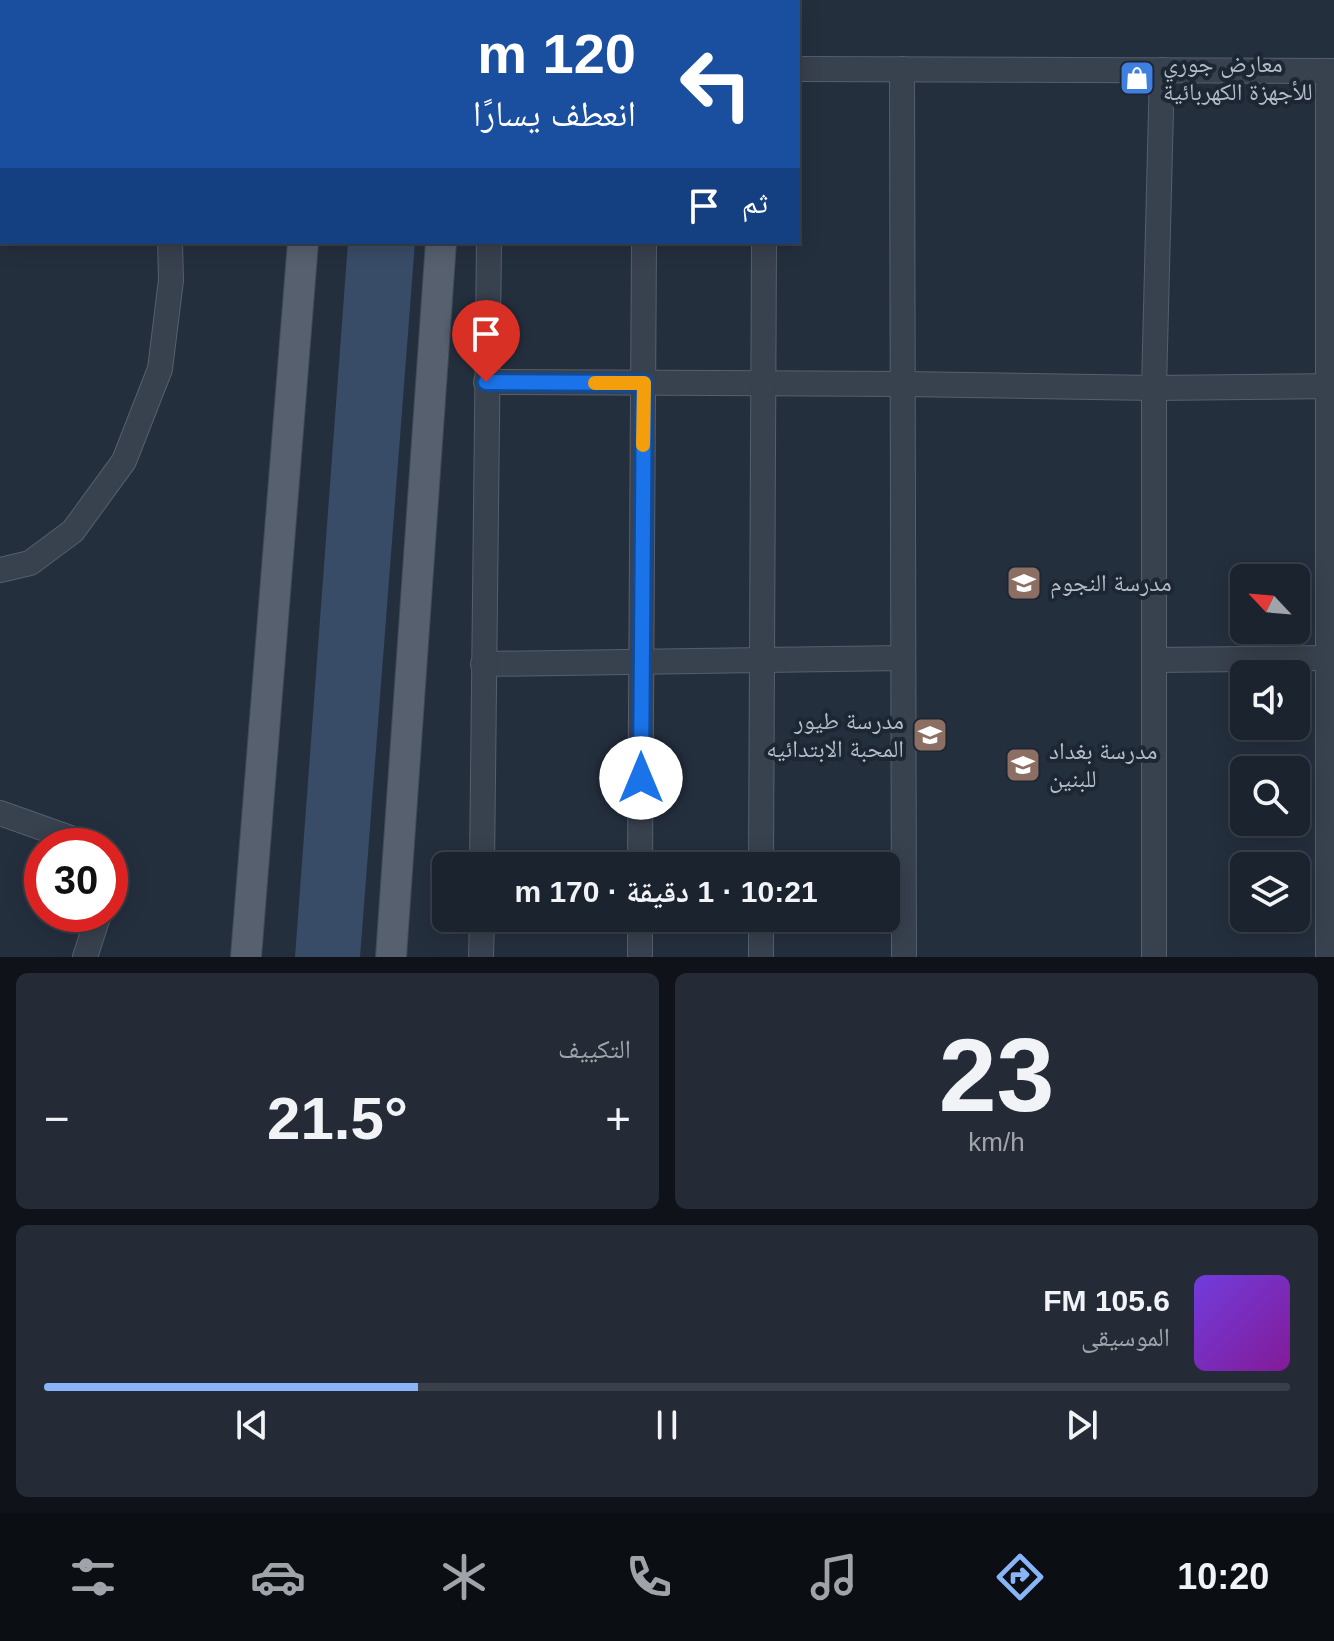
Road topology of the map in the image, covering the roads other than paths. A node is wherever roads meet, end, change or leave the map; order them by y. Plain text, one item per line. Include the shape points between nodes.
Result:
1 (800, 69) edge
2 (902, 69) junction
3 (1162, 70) junction
4 (1331, 71) edge
5 (170, 244) edge
6 (303, 244) edge
7 (441, 244) edge
8 (489, 244) edge
9 (644, 244) edge
10 (764, 244) edge
11 (486, 382) junction
12 (644, 383) junction
13 (763, 384) junction
14 (903, 384) junction
15 (1331, 386) edge
16 (1154, 388) junction
17 (0, 570) edge
18 (903, 658) junction
19 (762, 660) junction
20 (1154, 660) junction
21 (642, 662) junction
22 (483, 664) junction
23 (1330, 673) edge
24 (0, 813) edge
25 (42, 828) edge
26 (482, 852) edge
27 (640, 852) edge
28 (761, 852) edge
29 (93, 932) edge
30 (482, 932) edge
31 (640, 932) edge
32 (761, 932) edge
33 (85, 957) edge
34 (246, 957) edge
35 (391, 957) edge
36 (481, 957) edge
37 (640, 957) edge
38 (761, 957) edge
39 (904, 957) edge
40 (1154, 957) edge
41 (1328, 957) edge

1 - 2 street
2 - 3 street
2 - 14 street
3 - 4 street
3 - 16 street
4 - 15 street
5 - 17 street via 160,369 124,461 73,531 30,563
6 - 34 main road
7 - 35 main road
8 - 11 street
9 - 12 street
10 - 13 street
11 - 12 street
11 - 22 street
12 - 13 street
12 - 21 street
13 - 14 street
13 - 19 street
14 - 16 street
14 - 18 street
15 - 16 street
15 - 23 street
16 - 20 street
18 - 19 street
18 - 39 street
19 - 21 street
19 - 28 street
20 - 23 street
20 - 40 street
21 - 22 street
21 - 27 street
22 - 26 street
23 - 41 street
24 - 25 street
29 - 33 street
30 - 36 street
31 - 37 street
32 - 38 street

